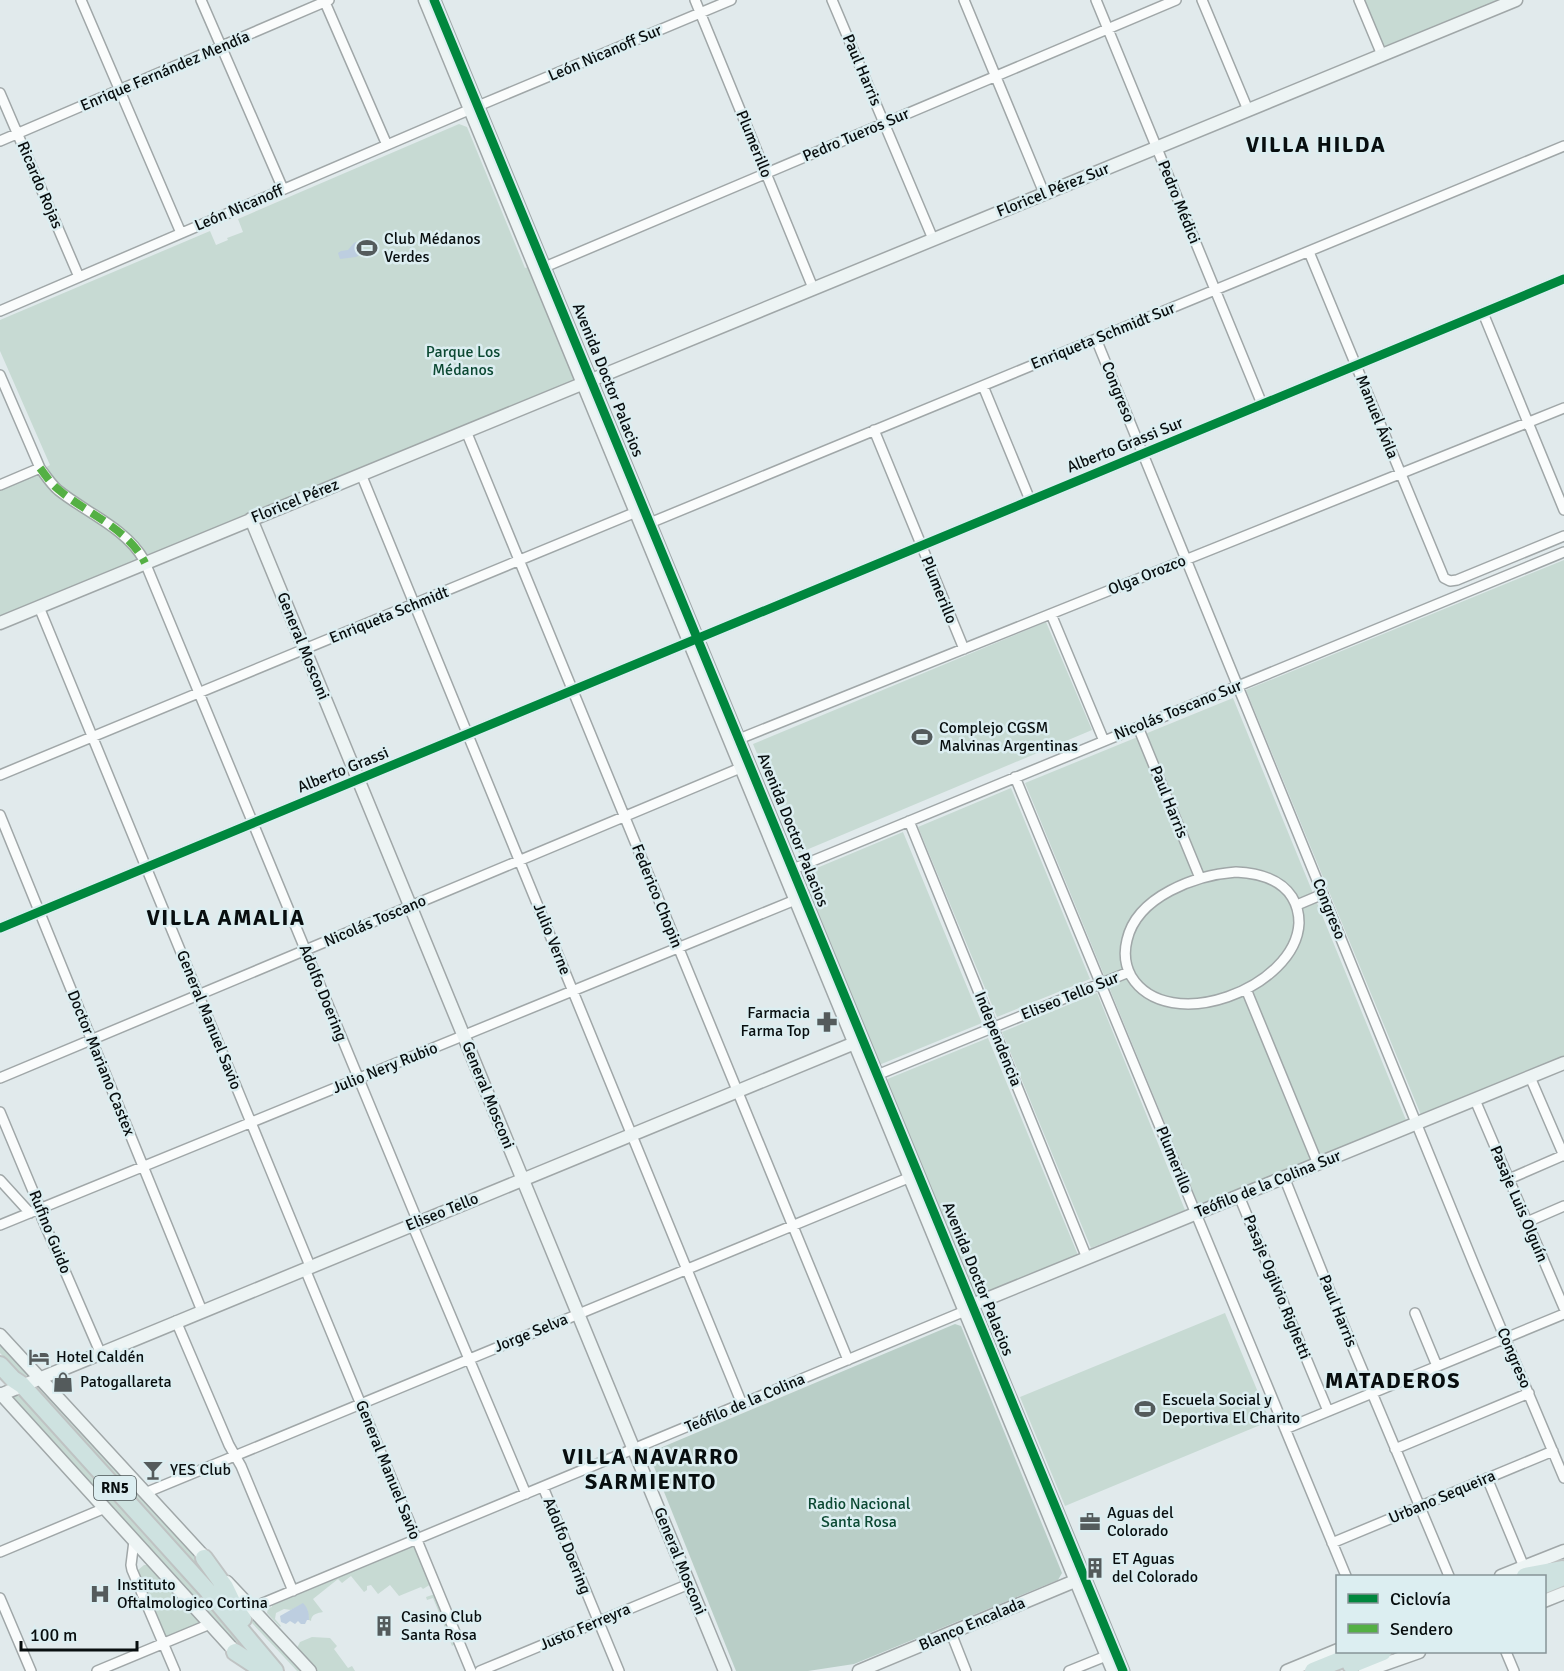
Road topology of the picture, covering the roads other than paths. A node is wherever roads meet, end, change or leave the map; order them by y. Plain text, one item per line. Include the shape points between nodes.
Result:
1 (81, 0) edge
2 (201, 0) edge
3 (425, 0) edge
4 (435, 0) edge
5 (695, 0) edge
6 (731, 0) edge
7 (832, 0) edge
8 (964, 0) edge
9 (1096, 0) edge
10 (1176, 0) edge
11 (1202, 0) edge
12 (1359, 0) edge
13 (1516, 0) edge
14 (326, 1) edge
15 (700, 13) junction
16 (1108, 29) junction
17 (221, 46) junction
18 (1382, 55) junction
19 (996, 76) junction
20 (120, 90) junction
21 (0, 93) edge
22 (474, 107) junction
23 (1248, 110) junction
24 (884, 123) junction
25 (18, 134) junction
26 (0, 141) edge
27 (387, 145) junction
28 (1564, 146) edge
29 (1156, 147) junction
30 (766, 174) junction
31 (283, 189) junction
32 (1044, 193) junction
33 (181, 233) junction
34 (933, 239) junction
35 (1309, 252) junction
36 (541, 269) junction
37 (80, 277) junction
38 (1564, 279) edge
39 (813, 288) junction
40 (1215, 290) junction
41 (0, 311) edge
42 (1483, 313) junction
43 (1096, 339) junction
44 (1356, 366) junction
45 (0, 375) edge
46 (587, 381) junction
47 (983, 386) junction
48 (1262, 404) junction
49 (1564, 408) edge
50 (1528, 423) junction
51 (874, 430) junction
52 (466, 431) junction
53 (1143, 453) junction
54 (40, 468) junction
55 (361, 474) junction
56 (1400, 474) junction
57 (0, 485) edge
58 (1030, 500) junction
59 (1564, 510) edge
60 (640, 511) junction
61 (251, 519) junction
62 (646, 524) junction
63 (1564, 536) edge
64 (921, 545) junction
65 (1564, 552) edge
66 (1186, 560) junction
67 (519, 561) junction
68 (145, 563) junction
69 (414, 604) junction
70 (39, 607) junction
71 (1051, 614) junction
72 (0, 623) edge
73 (693, 640) junction
74 (304, 649) junction
75 (964, 649) junction
76 (1238, 686) junction
77 (572, 691) junction
78 (199, 693) junction
79 (1138, 727) junction
80 (468, 734) junction
81 (92, 737) junction
82 (735, 741) junction
83 (1104, 741) junction
84 (745, 766) junction
85 (0, 775) edge
86 (1016, 777) junction
87 (358, 780) junction
88 (0, 814) edge
89 (624, 817) junction
90 (909, 821) junction
91 (253, 823) junction
92 (520, 861) junction
93 (146, 868) junction
94 (793, 869) junction
95 (1200, 878) junction
96 (1323, 894) junction
97 (800, 898) junction
98 (1297, 904) junction
99 (410, 906) junction
100 (40, 912) junction
101 (0, 928) edge
102 (678, 948) junction
103 (305, 950) junction
104 (1129, 972) junction
105 (1101, 984) junction
106 (1246, 989) junction
107 (573, 991) junction
108 (198, 995) junction
109 (993, 1027) junction
110 (464, 1035) junction
111 (92, 1040) junction
112 (859, 1041) junction
113 (1564, 1063) edge
114 (877, 1075) junction
115 (1530, 1077) junction
116 (0, 1078) edge
117 (358, 1078) junction
118 (737, 1091) junction
119 (1475, 1100) junction
120 (0, 1112) edge
121 (251, 1123) junction
122 (1417, 1123) junction
123 (632, 1134) junction
124 (1564, 1155) edge
125 (1318, 1164) junction
126 (143, 1167) junction
127 (914, 1175) junction
128 (1284, 1178) junction
129 (0, 1179) edge
130 (523, 1179) junction
131 (1509, 1179) junction
132 (1239, 1196) junction
133 (1564, 1206) edge
134 (35, 1211) junction
135 (1196, 1214) junction
136 (1527, 1222) junction
137 (415, 1223) junction
138 (0, 1225) edge
139 (792, 1226) junction
140 (1088, 1258) junction
141 (307, 1268) junction
142 (687, 1269) junction
143 (969, 1308) junction
144 (1564, 1308) edge
145 (202, 1311) junction
146 (1415, 1313) dead end
147 (578, 1314) junction
148 (1564, 1314) edge
149 (176, 1321) junction
150 (0, 1335) edge
151 (1505, 1338) junction
152 (100, 1352) junction
153 (0, 1358) edge
154 (469, 1359) junction
155 (848, 1360) junction
156 (0, 1365) edge
157 (1437, 1366) junction
158 (38, 1378) junction
159 (22, 1385) junction
160 (1372, 1393) junction
161 (1528, 1393) junction
162 (0, 1394) edge
163 (361, 1404) junction
164 (742, 1404) junction
165 (1328, 1411) junction
166 (1285, 1429) junction
167 (634, 1449) junction
168 (1395, 1449) junction
169 (1553, 1451) junction
170 (235, 1456) junction
171 (1487, 1478) junction
172 (1564, 1478) edge
173 (543, 1487) junction
174 (145, 1493) junction
175 (526, 1494) junction
176 (1419, 1506) junction
177 (105, 1508) junction
178 (417, 1539) junction
179 (134, 1541) junction
180 (1332, 1543) junction
181 (1564, 1551) edge
182 (0, 1552) edge
183 (204, 1558) junction
184 (1563, 1571) edge
185 (1525, 1572) edge
186 (1346, 1575) edge
187 (1449, 1575) edge
188 (1507, 1575) edge
189 (1546, 1575) edge
190 (1080, 1579) junction
191 (689, 1584) junction
192 (1546, 1584) edge
193 (208, 1591) junction
194 (293, 1591) junction
195 (1564, 1593) edge
196 (0, 1598) edge
197 (1546, 1601) edge
198 (251, 1608) junction
199 (598, 1622) junction
200 (210, 1624) junction
201 (951, 1633) junction
202 (258, 1639) junction
203 (164, 1644) junction
204 (1336, 1651) edge
205 (235, 1652) junction
206 (1358, 1653) edge
207 (1414, 1653) edge
208 (1506, 1653) edge
209 (1111, 1654) junction
210 (1383, 1659) edge
211 (101, 1670) edge
212 (31, 1671) edge
213 (175, 1671) edge
214 (253, 1671) edge
215 (264, 1671) edge
216 (275, 1671) edge
217 (287, 1671) edge
218 (310, 1671) edge
219 (471, 1671) edge
220 (480, 1671) edge
221 (619, 1671) edge
222 (725, 1671) edge
223 (859, 1671) edge
224 (966, 1671) edge
225 (1069, 1671) edge
226 (1113, 1671) edge
227 (1123, 1671) edge
228 (1287, 1671) edge
229 (1313, 1671) edge
230 (1336, 1671) edge
231 (1365, 1671) edge
232 (1514, 1671) edge

1 - 20 street
2 - 17 street
3 - 22 street, Avenida Doctor Palacios
4 - 22 street, Avenida Doctor Palacios
5 - 15 street, Plumerillo
6 - 15 street, León Nicanoff Sur
7 - 24 street, Paul Harris
8 - 19 street
9 - 16 street, Pedro Médici
10 - 16 street, Pedro Tueros Sur
11 - 23 street
12 - 18 street
13 - 18 street, Floricel Pérez Sur
14 - 17 street, Enrique Fernández Mendía
14 - 27 street
15 - 22 street, León Nicanoff Sur
15 - 30 street, Plumerillo
16 - 19 street, Pedro Tueros Sur
16 - 29 street, Pedro Médici
17 - 20 street, Enrique Fernández Mendía
17 - 31 street
18 - 23 street, Floricel Pérez Sur
19 - 24 street, Pedro Tueros Sur
19 - 32 street
20 - 25 street, Enrique Fernández Mendía
20 - 33 street
21 - 25 street, Ricardo Rojas
22 - 27 street, León Nicanoff
22 - 36 street, Avenida Doctor Palacios
23 - 29 street, Floricel Pérez Sur
24 - 30 street, Pedro Tueros Sur
24 - 34 street, Paul Harris
25 - 26 street, Enrique Fernández Mendía
25 - 37 street, Ricardo Rojas
27 - 31 street, León Nicanoff
28 - 35 street, Enriqueta Schmidt Sur
29 - 32 street, Floricel Pérez Sur
29 - 40 street, Pedro Médici
30 - 36 street, Pedro Tueros Sur
30 - 39 street, Plumerillo
31 - 33 street, León Nicanoff
32 - 34 street, Floricel Pérez Sur
33 - 37 street, León Nicanoff
34 - 39 street, Floricel Pérez Sur
35 - 40 street, Enriqueta Schmidt Sur
35 - 44 street, Manuel Ávila
36 - 46 street, Avenida Doctor Palacios
37 - 41 street, León Nicanoff
38 - 42 street, Alberto Grassi Sur
39 - 46 street, Floricel Pérez Sur
40 - 43 street, Enriqueta Schmidt Sur
40 - 48 street, Pedro Médici
42 - 44 street, Alberto Grassi Sur
42 - 50 street
43 - 47 street, Enriqueta Schmidt Sur
43 - 53 street, Congreso
44 - 48 street, Alberto Grassi Sur
44 - 56 street, Manuel Ávila
45 - 54 street, Adolfo Doering
46 - 52 street, Floricel Pérez
46 - 60 street, Avenida Doctor Palacios
47 - 51 street, Enriqueta Schmidt Sur
47 - 58 street
48 - 53 street, Alberto Grassi Sur
49 - 50 street, Olga Orozco
50 - 56 street, Olga Orozco
50 - 59 street
51 - 62 street, Enriqueta Schmidt Sur
51 - 64 street, Plumerillo
52 - 55 street, Floricel Pérez
52 - 67 street, Federico Chopin
53 - 58 street, Alberto Grassi Sur
53 - 66 street, Congreso
54 - 57 street
54 - 68 street, Adolfo Doering via 58,489 114,528
55 - 61 street, Floricel Pérez
55 - 69 street, Julio Verne
56 - 63 street, Manuel Ávila via 1441,574 1448,580 1457,580
56 - 66 street, Olga Orozco
58 - 64 street, Alberto Grassi Sur
60 - 62 street, Avenida Doctor Palacios
60 - 67 street, Enriqueta Schmidt
61 - 68 street, Floricel Pérez
61 - 74 street, General Mosconi
62 - 73 street, Avenida Doctor Palacios
64 - 73 street, Alberto Grassi Sur
64 - 75 street, Plumerillo
65 - 76 street, Nicolás Toscano Sur
66 - 71 street, Olga Orozco
66 - 76 street, Congreso
67 - 69 street, Enriqueta Schmidt
67 - 77 street, Federico Chopin
68 - 70 street, Floricel Pérez
68 - 78 street, Adolfo Doering
69 - 74 street, Enriqueta Schmidt
69 - 80 street, Julio Verne
70 - 72 street, Floricel Pérez
70 - 81 street, General Manuel Savio
71 - 75 street, Olga Orozco
71 - 83 street
73 - 77 street, Alberto Grassi
73 - 82 street, Avenida Doctor Palacios
74 - 78 street, Enriqueta Schmidt
74 - 87 street, General Mosconi
75 - 82 street, Olga Orozco
76 - 79 street, Nicolás Toscano Sur
76 - 96 street, Congreso
77 - 80 street, Alberto Grassi
77 - 89 street, Federico Chopin
78 - 81 street, Enriqueta Schmidt
78 - 91 street, Adolfo Doering
79 - 83 street, Nicolás Toscano Sur
79 - 95 street, Paul Harris
80 - 87 street, Alberto Grassi
80 - 92 street, Julio Verne
81 - 85 street, Enriqueta Schmidt
81 - 93 street, General Manuel Savio
82 - 84 street, Avenida Doctor Palacios
83 - 86 street, Nicolás Toscano Sur
84 - 89 street, Nicolás Toscano
84 - 94 street, Avenida Doctor Palacios
84 - 97 street, Avenida Doctor Palacios
86 - 90 street, Nicolás Toscano Sur
86 - 105 street, Plumerillo
87 - 91 street, Alberto Grassi
87 - 99 street, General Mosconi
88 - 100 street, Doctor Mariano Castex
89 - 92 street, Nicolás Toscano
89 - 102 street, Federico Chopin
90 - 94 street, Nicolás Toscano Sur
90 - 109 street, Independencia
91 - 93 street, Alberto Grassi
91 - 103 street, Adolfo Doering
92 - 99 street, Nicolás Toscano
92 - 107 street, Julio Verne
93 - 100 street, Alberto Grassi
93 - 108 street, General Manuel Savio
94 - 97 street, Avenida Doctor Palacios
95 - 98 street, Eliseo Tello Sur via 1236,872 1261,875 1283,886
95 - 104 street, Eliseo Tello Sur via 1160,898 1138,917 1126,945
96 - 98 street
96 - 122 street, Congreso
97 - 102 street, Julio Nery Rubio
97 - 112 street, Avenida Doctor Palacios
98 - 106 street, Eliseo Tello Sur via 1298,928 1290,951 1275,969
99 - 103 street, Nicolás Toscano
99 - 110 street, General Mosconi
100 - 101 street, Alberto Grassi
100 - 111 street, Doctor Mariano Castex
102 - 107 street, Julio Nery Rubio
102 - 118 street, Federico Chopin
103 - 108 street, Nicolás Toscano
103 - 117 street, Adolfo Doering
104 - 105 street, Eliseo Tello Sur
104 - 106 street, Eliseo Tello Sur via 1149,993 1177,1002 1206,1002
105 - 109 street, Eliseo Tello Sur
105 - 135 street, Plumerillo
106 - 125 street
107 - 110 street, Julio Nery Rubio
107 - 123 street, Julio Verne
108 - 111 street, Nicolás Toscano
108 - 121 street, General Manuel Savio
109 - 114 street, Eliseo Tello Sur
109 - 140 street, Independencia
110 - 117 street, Julio Nery Rubio
110 - 130 street, General Mosconi
111 - 116 street, Nicolás Toscano
111 - 126 street, Doctor Mariano Castex
112 - 114 street, Avenida Doctor Palacios
112 - 118 street, Eliseo Tello
112 - 127 street, Avenida Doctor Palacios
113 - 115 street, Teófilo de la Colina Sur
114 - 127 street, Avenida Doctor Palacios
115 - 119 street, Teófilo de la Colina Sur
115 - 124 street
117 - 121 street, Julio Nery Rubio
117 - 137 street, Adolfo Doering
118 - 123 street, Eliseo Tello
118 - 139 street, Federico Chopin
119 - 122 street, Teófilo de la Colina Sur
119 - 131 street, Pasaje Luis Olguín
120 - 134 street, Rufino Guido
121 - 126 street, Julio Nery Rubio
121 - 141 street, General Manuel Savio
122 - 125 street, Teófilo de la Colina Sur
122 - 151 street, Congreso
123 - 130 street, Eliseo Tello
123 - 142 street, Julio Verne
124 - 131 street
125 - 128 street, Teófilo de la Colina Sur
126 - 134 street, Julio Nery Rubio
126 - 145 street, Doctor Mariano Castex
127 - 139 street, Jorge Selva
127 - 143 street, Avenida Doctor Palacios
128 - 132 street, Teófilo de la Colina Sur
128 - 160 street, Paul Harris
129 - 134 street
130 - 137 street, Eliseo Tello
130 - 147 street, General Mosconi
131 - 136 street, Pasaje Luis Olguín
132 - 135 street, Teófilo de la Colina Sur
132 - 165 street, Pasaje Ogilvio Righetti
133 - 136 street
134 - 138 street, Julio Nery Rubio
134 - 152 street, Rufino Guido
135 - 140 street, Teófilo de la Colina Sur
135 - 166 street, Plumerillo
136 - 144 street, Pasaje Luis Olguín
137 - 141 street, Eliseo Tello
137 - 154 street, Adolfo Doering
139 - 142 street, Jorge Selva
139 - 155 street, Federico Chopin
140 - 143 street, Teófilo de la Colina Sur
141 - 145 street, Eliseo Tello
141 - 163 street, General Manuel Savio
142 - 147 street, Jorge Selva
142 - 164 street, Julio Verne
143 - 155 street, Teófilo de la Colina
143 - 190 street, Avenida Doctor Palacios
145 - 149 street, Eliseo Tello
146 - 157 street
147 - 154 street, Jorge Selva
147 - 167 street, General Mosconi
148 - 151 street
149 - 152 street, Eliseo Tello
149 - 170 street
150 - 158 street
151 - 157 street
151 - 161 street, Congreso
152 - 158 street, Eliseo Tello
153 - 159 highway, RN5
154 - 163 street, Jorge Selva
154 - 175 street, Adolfo Doering
155 - 164 street, Teófilo de la Colina
156 - 159 highway, RN5
157 - 160 street
158 - 159 street, Eliseo Tello
158 - 174 street
159 - 162 street, Eliseo Tello
159 - 193 highway, RN5
160 - 165 street
160 - 168 street, Paul Harris
161 - 168 street
161 - 169 street, Congreso
162 - 177 street
163 - 170 street, Jorge Selva
163 - 178 street, General Manuel Savio
164 - 167 street, Teófilo de la Colina
165 - 166 street
166 - 180 street, Plumerillo
167 - 173 street, Teófilo de la Colina
167 - 191 street, General Mosconi
168 - 176 street, Paul Harris
169 - 171 street, Urbano Sequeira
169 - 172 street, Congreso
170 - 174 street, Jorge Selva
170 - 194 street
171 - 176 street, Urbano Sequeira
171 - 185 street
173 - 175 street, Teófilo de la Colina
173 - 199 street, Adolfo Doering
174 - 183 street
175 - 178 street, Teófilo de la Colina
176 - 180 street, Urbano Sequeira
176 - 187 street, Paul Harris
177 - 179 street
177 - 182 street
178 - 194 street, Teófilo de la Colina
178 - 219 street, General Manuel Savio
179 - 200 street
179 - 203 street via 132,1570
180 - 186 street, Plumerillo
181 - 185 street
183 - 198 street
183 - 202 highway
184 - 185 highway
184 - 189 highway
184 - 192 highway
185 - 188 street
190 - 201 street, Blanco Encalada
190 - 209 street, Avenida Doctor Palacios
191 - 199 street, Justo Ferreyra
191 - 222 street, General Mosconi
193 - 202 highway, RN5
193 - 216 highway, RN5
194 - 198 street, Teófilo de la Colina
195 - 197 street
196 - 212 street
198 - 218 street
199 - 220 street, Justo Ferreyra
199 - 221 street, Adolfo Doering
200 - 203 street
200 - 205 street
201 - 223 street, Blanco Encalada
201 - 224 street
202 - 217 highway, RN5
203 - 211 street
203 - 213 street
204 - 228 street
205 - 214 street
205 - 215 highway
206 - 229 highway
207 - 210 street
208 - 232 street
209 - 225 street
209 - 226 street, Avenida Doctor Palacios
209 - 227 street, Avenida Doctor Palacios
210 - 230 highway
210 - 231 street

